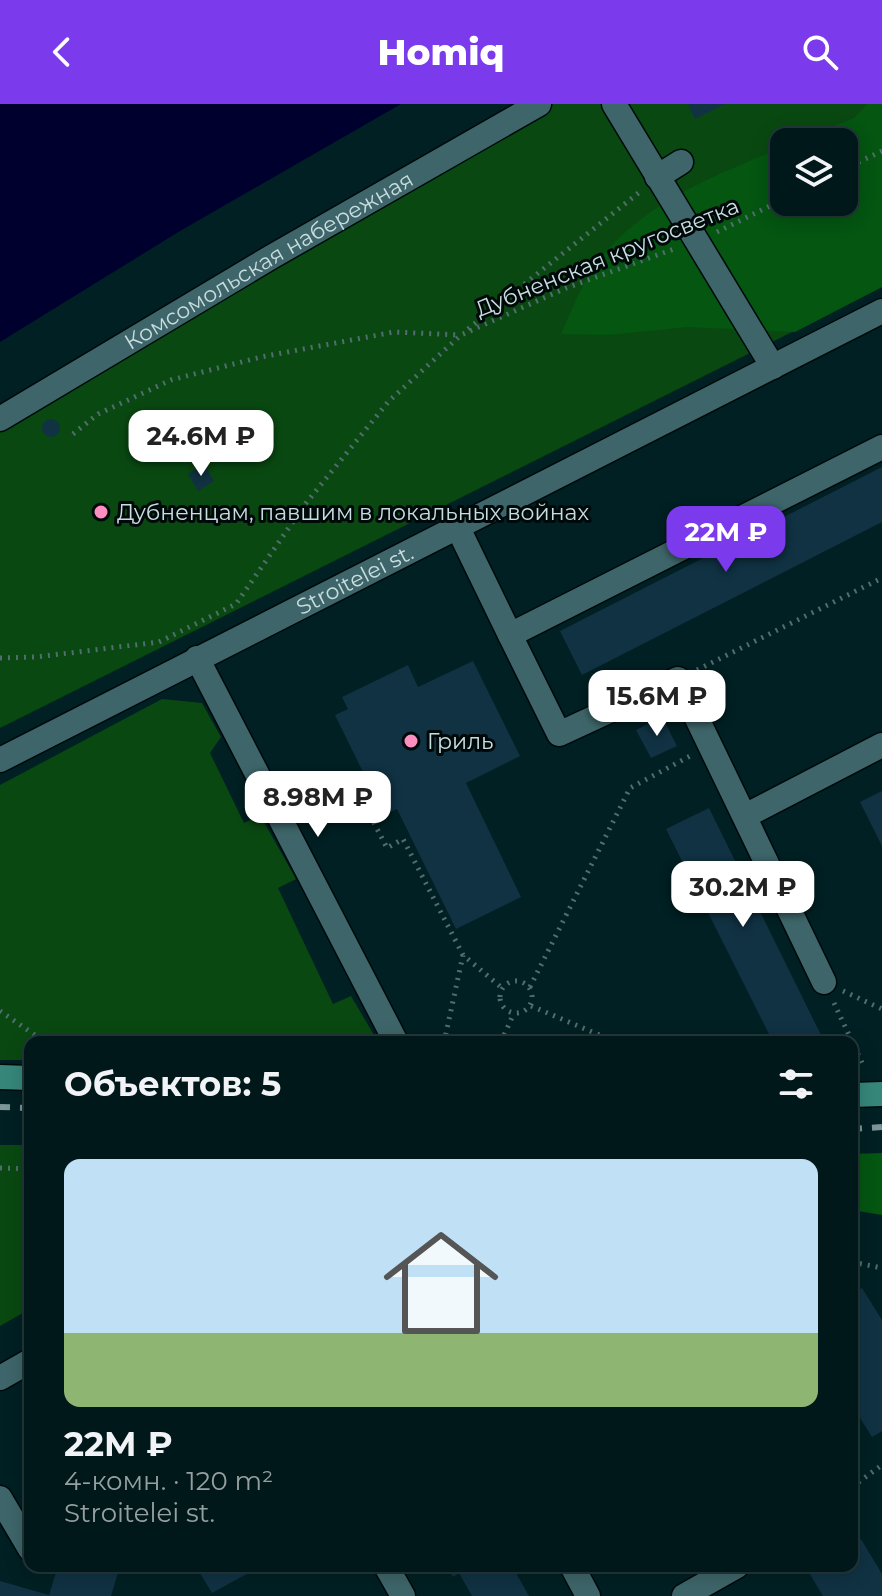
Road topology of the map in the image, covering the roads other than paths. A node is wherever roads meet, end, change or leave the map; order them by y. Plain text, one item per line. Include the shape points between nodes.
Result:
1 (539, 104) edge
2 (614, 104) edge
3 (681, 162) dead end
4 (657, 177) junction
5 (882, 311) edge
6 (773, 367) junction
7 (0, 419) edge
8 (882, 447) edge
9 (457, 526) junction
10 (510, 635) junction
11 (197, 658) junction
12 (882, 745) edge
13 (0, 760) edge
14 (745, 816) junction
15 (824, 982) road end
16 (393, 1036) edge
17 (0, 1077) edge
18 (24, 1078) edge
19 (882, 1094) edge
20 (858, 1095) edge
21 (24, 1364) edge
22 (0, 1378) edge
23 (0, 1498) edge
24 (24, 1539) edge
25 (575, 1572) edge
26 (726, 1572) edge
27 (588, 1596) edge
28 (684, 1596) edge

1 - 7 street, Комсомольская набережная
2 - 4 street
3 - 4 street
4 - 6 street
5 - 6 street, Stroitelei st.
6 - 9 street, Stroitelei st.
8 - 10 street
9 - 10 street
9 - 11 street, Stroitelei st.
10 - 14 street via 559,734 678,679
11 - 13 street, Stroitelei st.
11 - 16 street
12 - 14 street
14 - 15 street
17 - 18 main road
19 - 20 main road
21 - 22 street
23 - 24 street
25 - 27 street
26 - 28 street

